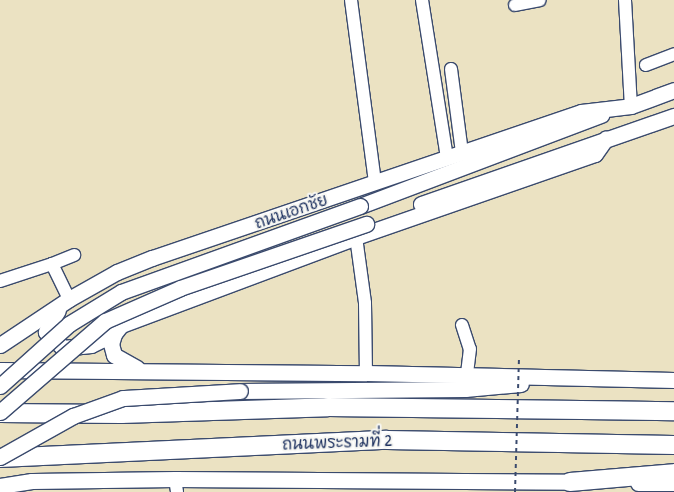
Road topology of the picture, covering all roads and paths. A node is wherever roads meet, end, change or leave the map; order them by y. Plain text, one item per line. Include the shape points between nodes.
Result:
1 (351, 0) edge
2 (422, 0) edge
3 (540, 0) edge
4 (625, 0) edge
5 (515, 5) dead end
6 (674, 54) edge
7 (646, 65) dead end
8 (451, 69) dead end
9 (674, 90) edge
10 (624, 108) junction
11 (674, 116) edge
12 (606, 138) junction
13 (462, 153) junction
14 (447, 158) junction
15 (375, 182) junction
16 (356, 238) junction
17 (74, 255) dead end
18 (52, 264) junction
19 (0, 282) edge
20 (69, 299) junction
21 (462, 325) dead end
22 (114, 334) junction
23 (0, 345) edge
24 (519, 360) dead end
25 (0, 370) edge
26 (140, 370) junction
27 (366, 373) junction
28 (467, 375) junction
29 (570, 378) junction
30 (674, 380) edge
31 (0, 386) edge
32 (674, 411) edge
33 (0, 413) edge
34 (674, 445) edge
35 (0, 458) edge
36 (570, 482) joint
37 (671, 483) edge
38 (0, 486) edge
39 (176, 486) edge
40 (54, 487) edge
41 (452, 487) edge
42 (515, 492) edge

1 - 15 street
2 - 14 street
3 - 5 street
4 - 10 street
6 - 7 street
8 - 13 street
9 - 10 main road, ถนนเอกชัย
10 - 13 main road, ถนนเอกชัย via 581,112
10 - 31 main road, ถนนเอกชัย, bridge via 121,292 70,324
11 - 12 main road
12 - 16 main road via 595,154
12 - 33 main road, bridge via 173,291 105,321
13 - 14 main road, ถนนเอกชัย
14 - 15 main road, ถนนเอกชัย
15 - 20 main road, ถนนเอกชัย via 152,258 117,272
16 - 22 main road via 164,307 121,326
16 - 27 street via 365,303
17 - 18 street
18 - 19 street
18 - 20 street
20 - 22 main road via 54,314 46,332 62,348 91,346
20 - 23 main road, ถนนเอกชัย
21 - 28 street via 470,349
22 - 26 main road via 111,344 114,355
24 - 42 path, bridge
25 - 26 main road
26 - 27 main road
27 - 28 main road
28 - 29 main road
29 - 30 main road
29 - 35 main road, bridge via 465,389 240,391 122,398 72,416
32 - 33 highway, ถนนพระรามที่ 2 via 328,407 121,414
34 - 35 highway, ถนนพระรามที่ 2 via 387,440
36 - 37 highway
36 - 41 main road
38 - 40 main road
39 - 40 main road
39 - 41 main road

